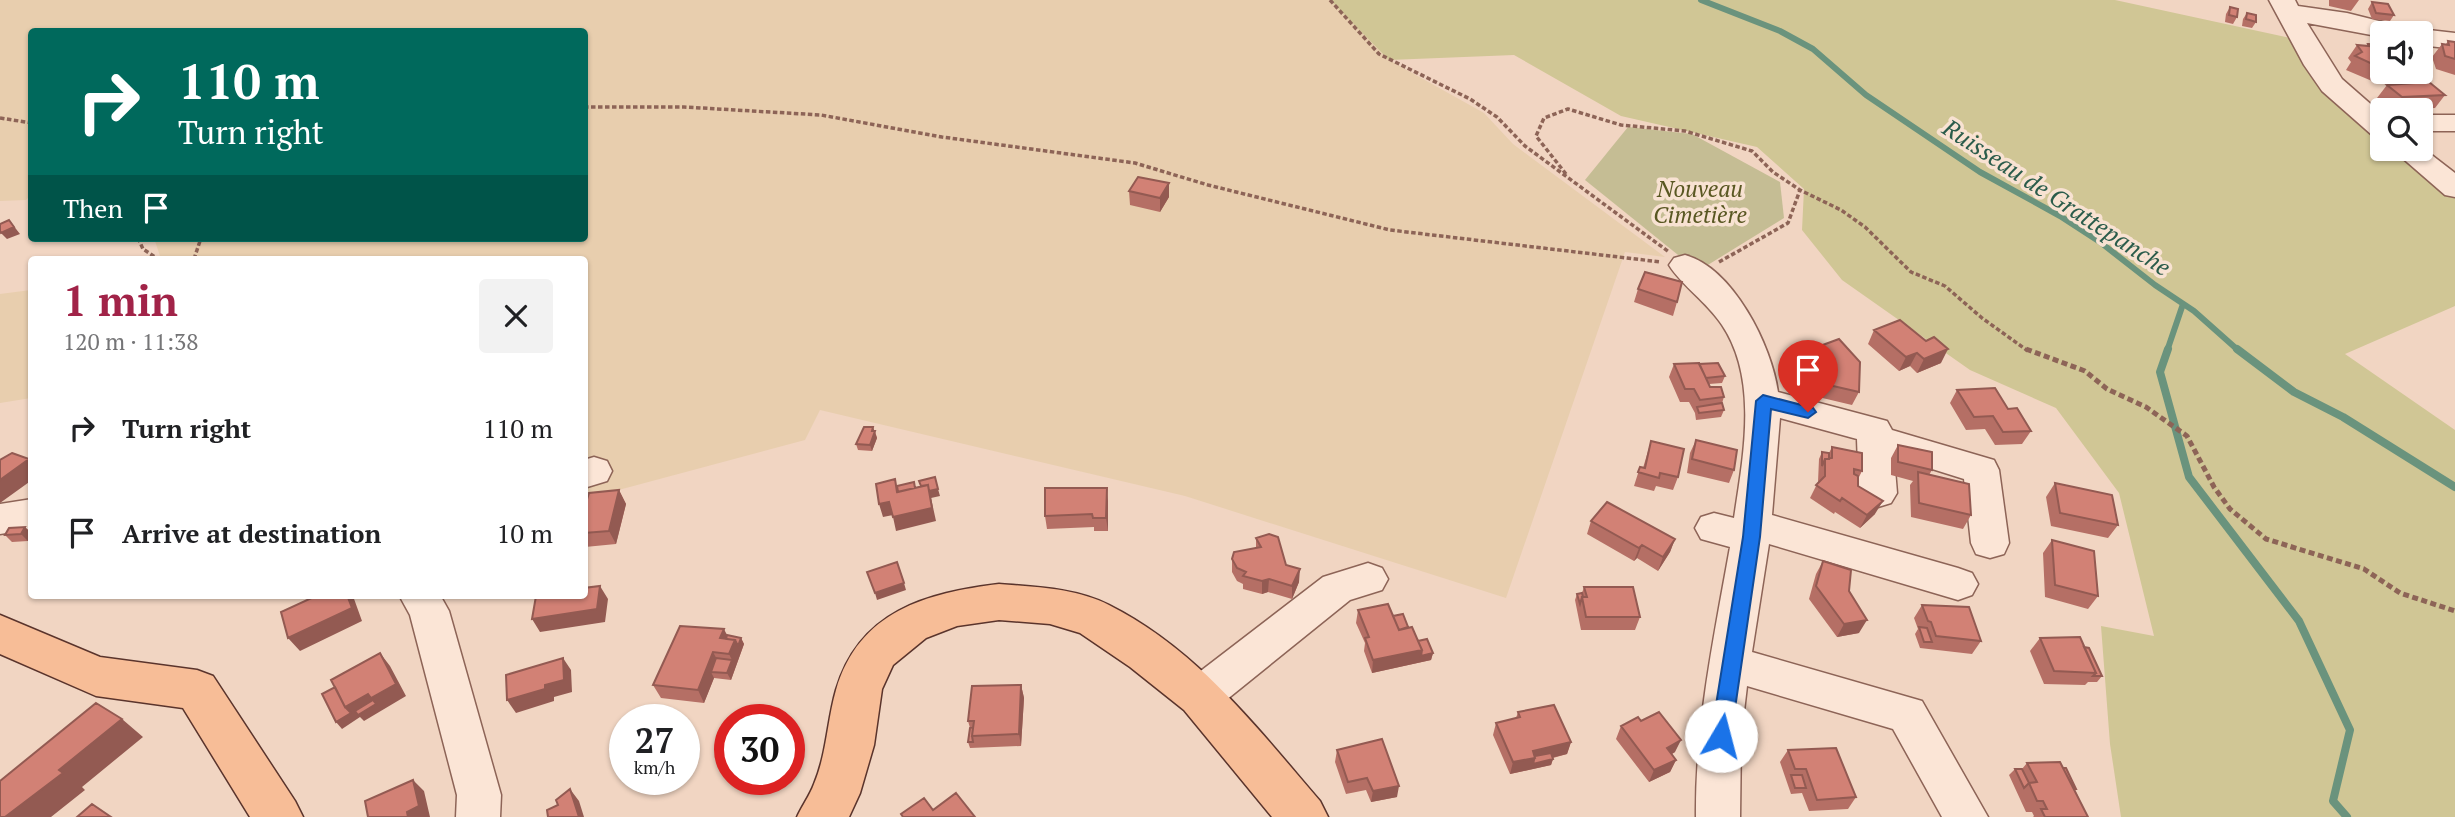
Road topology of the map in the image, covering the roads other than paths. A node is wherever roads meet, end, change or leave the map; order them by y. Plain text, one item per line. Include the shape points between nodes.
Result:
1 (2285, 6) edge
2 (2370, 26) edge
3 (2433, 38) edge
4 (2455, 41) edge
5 (2370, 118) edge
6 (2433, 123) edge
7 (2455, 123) edge
8 (2421, 161) edge
9 (2455, 188) edge
10 (1690, 269) road end
11 (1763, 401) junction
12 (1875, 438) junction
13 (1878, 492) dead end
14 (28, 515) edge
15 (0, 519) edge
16 (1714, 528) dead end
17 (1752, 531) junction
18 (1990, 544) dead end
19 (1368, 579) dead end
20 (1958, 584) dead end
21 (422, 599) edge
22 (0, 634) edge
23 (1731, 664) junction
24 (1200, 696) junction
25 (278, 817) edge
26 (478, 817) edge
27 (822, 817) edge
28 (1303, 817) edge
29 (1718, 817) edge
30 (1966, 817) edge

1 - 2 street
1 - 5 street via 2316,65
3 - 4 street
6 - 7 street
8 - 9 street
10 - 11 street via 1721,297 1738,325 1755,359
11 - 12 street via 1874,430
11 - 17 street
12 - 13 street
12 - 18 street via 1981,470
14 - 15 street
16 - 17 street
17 - 20 street
17 - 23 street
19 - 24 street via 1337,588
21 - 26 street via 429,611 480,794
22 - 25 main road via 96,676 197,690
23 - 29 street via 1717,760
23 - 30 street via 1907,714
24 - 27 main road via 1093,618 1050,607 999,602 954,608 911,625 876,652 859,690 836,793
24 - 28 main road

